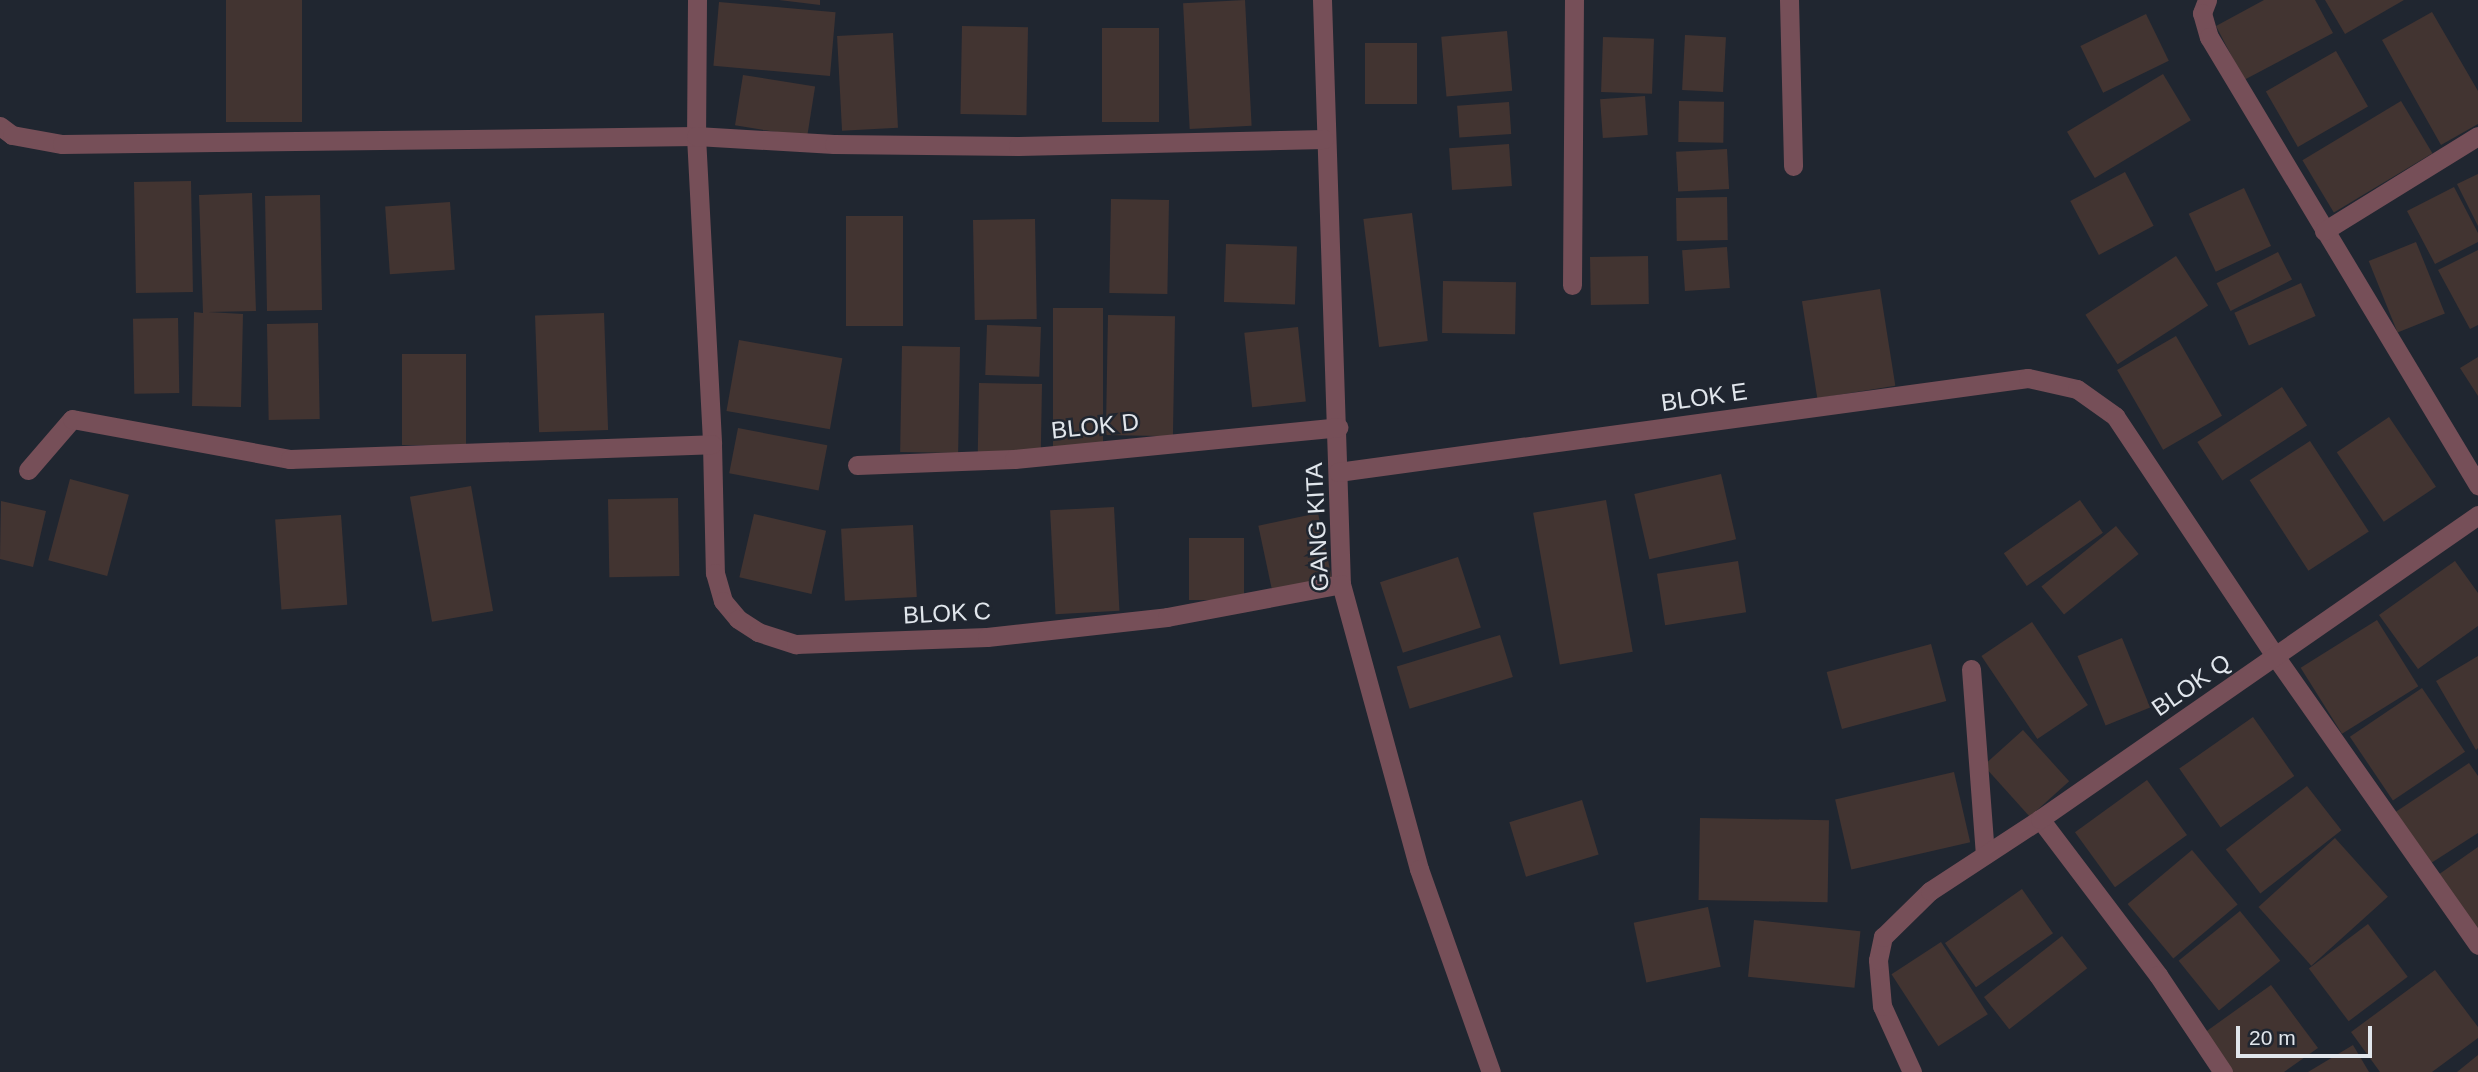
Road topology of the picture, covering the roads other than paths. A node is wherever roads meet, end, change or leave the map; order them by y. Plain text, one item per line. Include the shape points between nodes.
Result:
1 (697, 0) edge
2 (1322, 0) edge
3 (1574, 0) edge
4 (1789, 0) edge
5 (2207, 0) edge
6 (0, 126) edge
7 (696, 136) junction
8 (2478, 136) edge
9 (1324, 139) junction
10 (1793, 166) dead end
11 (2324, 231) junction
12 (1572, 285) dead end
13 (1338, 427) junction
14 (712, 444) junction
15 (857, 465) dead end
16 (28, 470) dead end
17 (1338, 472) junction
18 (2478, 485) edge
19 (2478, 516) edge
20 (1341, 584) junction
21 (2275, 656) junction
22 (1971, 669) dead end
23 (2040, 819) junction
24 (1985, 854) junction
25 (2478, 945) edge
26 (1491, 1072) edge
27 (1912, 1072) edge
28 (2223, 1072) edge

1 - 7 street, BLOK C
2 - 9 street, GANG KITA
3 - 12 street
4 - 10 street
5 - 11 street via 2202,13 2209,37
6 - 7 street via 12,135 62,144
7 - 9 street via 834,144 1018,146
7 - 14 street, BLOK C
8 - 11 street
9 - 13 street, GANG KITA
11 - 18 street
13 - 15 street, BLOK D via 1014,459
13 - 17 street, GANG KITA
14 - 16 street via 290,459 72,419
14 - 20 street, BLOK C via 715,573 723,601 738,619 758,632 796,644 987,637 1167,617
17 - 20 street, GANG KITA
17 - 21 street, BLOK E via 2028,378 2077,389 2115,416
19 - 21 street, BLOK Q
20 - 26 street, GANG KITA via 1419,869
21 - 23 street, BLOK Q
21 - 25 street
22 - 24 street
23 - 24 street, BLOK Q
23 - 28 street via 2158,975
24 - 27 street, BLOK Q via 1930,891 1883,937 1878,960 1882,1006

